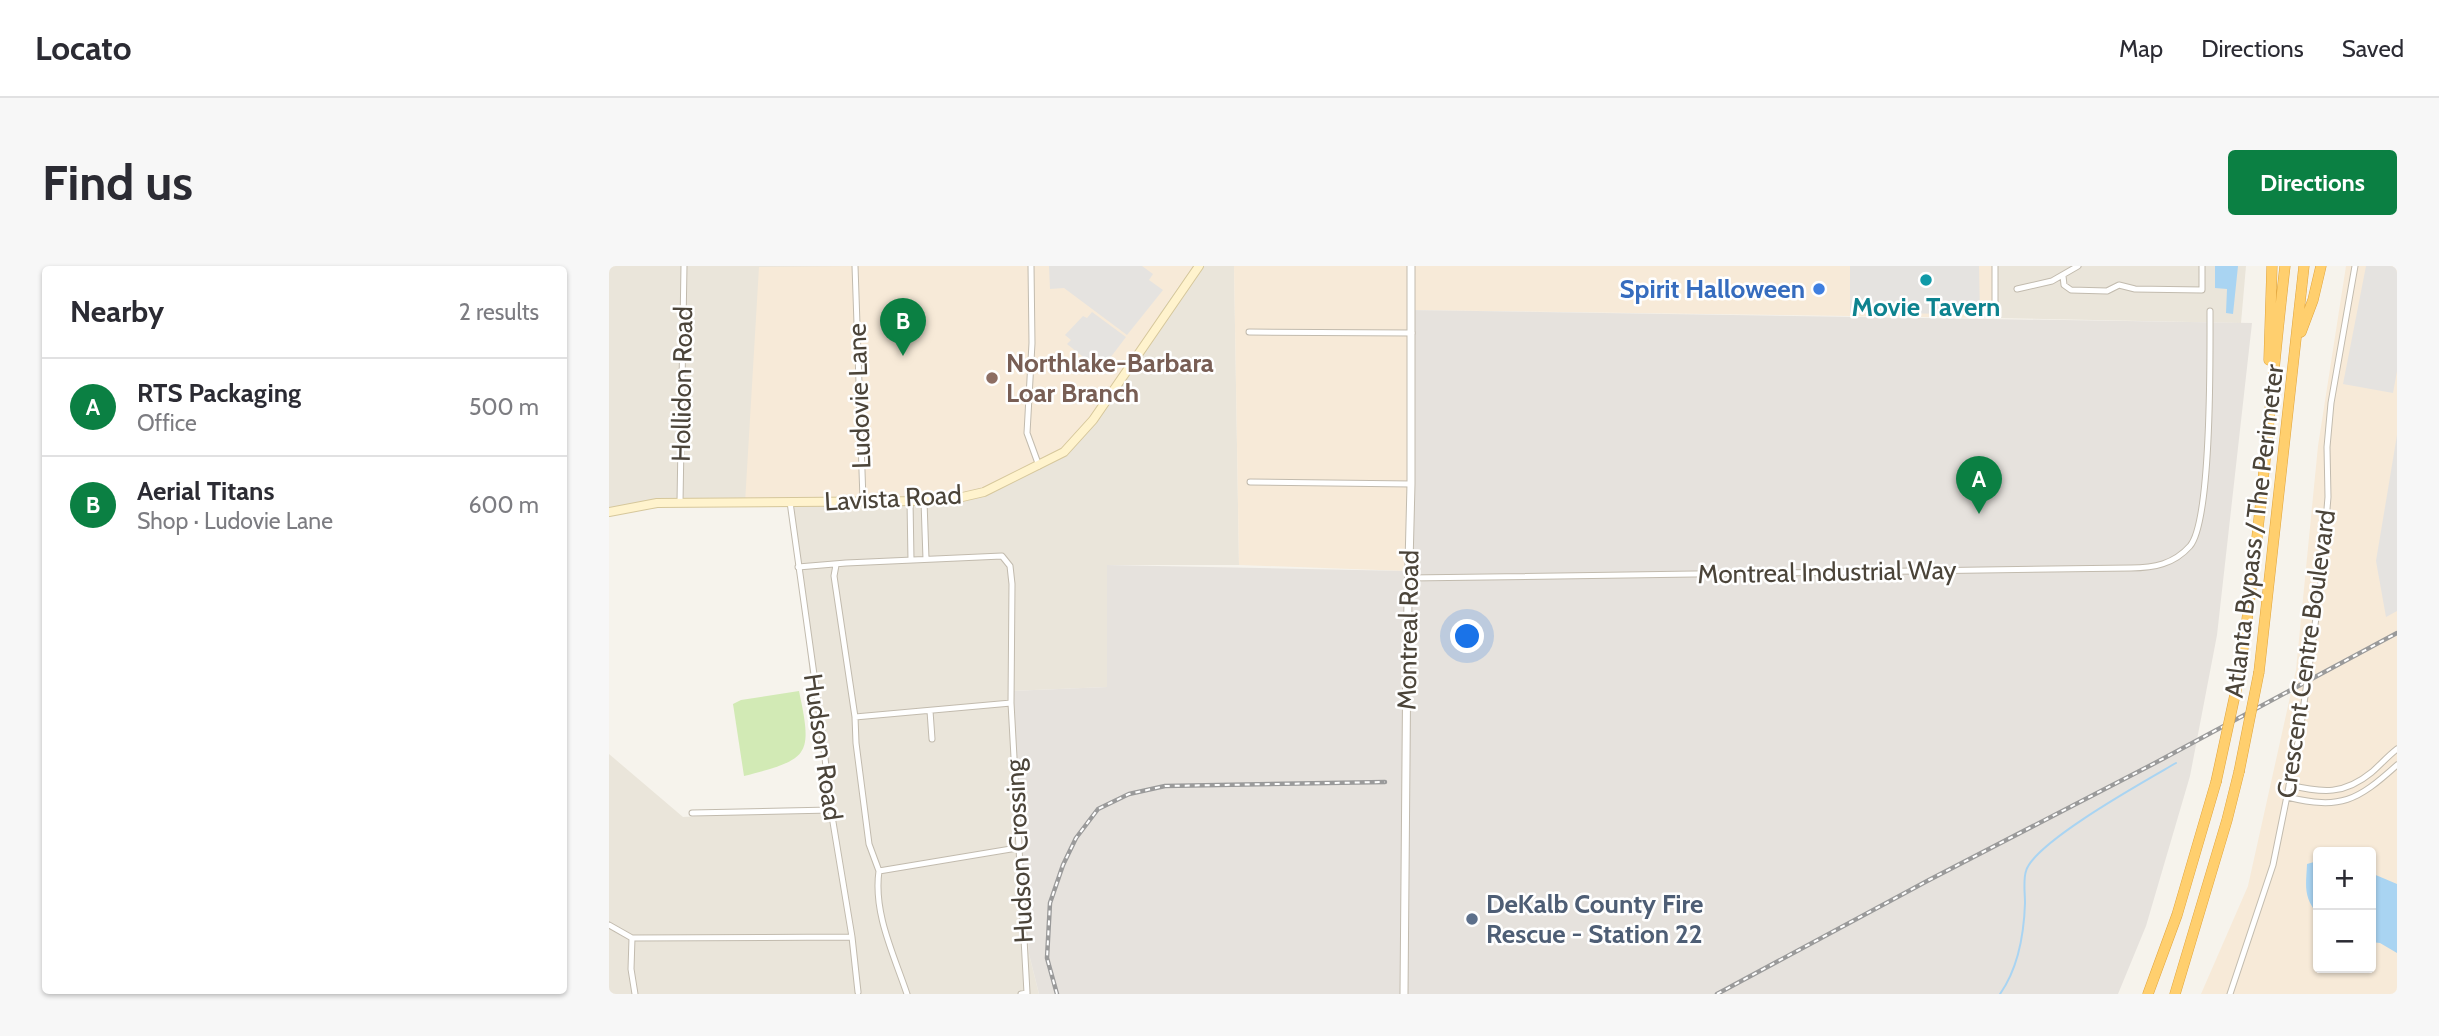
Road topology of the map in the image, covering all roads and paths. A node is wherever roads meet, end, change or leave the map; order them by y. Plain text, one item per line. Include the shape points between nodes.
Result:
1 (684, 266) edge
2 (855, 266) edge
3 (1031, 266) edge
4 (1199, 266) edge
5 (1411, 266) edge
6 (1995, 266) edge
7 (2078, 266) edge
8 (2202, 266) edge
9 (2272, 266) edge
10 (2285, 266) edge
11 (2304, 266) edge
12 (2321, 266) edge
13 (2355, 266) edge
14 (2063, 276) junction
15 (2017, 289) dead end
16 (1995, 308) dead end
17 (2210, 310) dead end
18 (1249, 332) dead end
19 (1412, 333) junction
20 (2296, 345) junction
21 (2270, 396) junction
22 (1039, 466) junction
23 (1250, 482) dead end
24 (1411, 484) junction
25 (863, 500) junction
26 (910, 501) junction
27 (924, 501) junction
28 (680, 502) junction
29 (790, 502) junction
30 (609, 512) edge
31 (926, 559) junction
32 (911, 560) junction
33 (837, 565) junction
34 (798, 567) junction
35 (1409, 578) junction
36 (1011, 704) junction
37 (930, 711) junction
38 (855, 717) junction
39 (932, 738) dead end
40 (2397, 749) edge
41 (2397, 765) edge
42 (2289, 785) junction
43 (2287, 797) junction
44 (831, 810) junction
45 (692, 813) dead end
46 (1017, 848) junction
47 (879, 872) junction
48 (609, 925) edge
49 (852, 937) junction
50 (632, 938) junction
51 (858, 992) dead end
52 (635, 994) edge
53 (907, 994) edge
54 (1021, 994) edge
55 (1404, 994) edge
56 (2148, 994) edge
57 (2175, 994) edge
58 (2230, 994) edge

1 - 28 street, Hollidon Road
2 - 25 street, Ludovie Lane
3 - 22 street via 1027,433
4 - 22 main road, Lavista Road via 1094,421 1064,452
5 - 19 street, Montreal Road
6 - 16 street
7 - 14 street
8 - 14 street via 2202,290 2119,285 2108,291 2071,290 2064,285
9 - 21 highway
10 - 21 highway, Atlanta Bypass / The Perimeter
11 - 20 highway, Atlanta Bypass / The Perimeter
12 - 20 highway
13 - 42 street, Crescent Centre Boulevard, bridge via 2331,403 2321,582
14 - 15 street
17 - 35 street, Montreal Industrial Way via 2210,386 2199,527 2191,545 2162,566
18 - 19 street
19 - 24 street, Montreal Road
20 - 57 highway, Atlanta Bypass / The Perimeter, bridge via 2259,672 2227,820
21 - 56 highway, Atlanta Bypass / The Perimeter, bridge via 2262,500 2238,681 2216,782
22 - 27 main road, Lavista Road via 984,492
23 - 24 street
24 - 35 street, Montreal Road
25 - 26 main road, Lavista Road
25 - 29 main road, Lavista Road
26 - 27 main road, Lavista Road
26 - 32 street
27 - 31 street
28 - 29 main road, Lavista Road
28 - 30 main road, Lavista Road
29 - 34 street, Hudson Road
31 - 32 street, Hudson Crossing
31 - 36 street, Hudson Crossing via 1002,556 1010,566
32 - 33 street, Hudson Crossing
33 - 34 street, Hudson Crossing
33 - 38 street via 834,576
34 - 44 street, Hudson Road
35 - 55 street, Montreal Road
36 - 37 street
36 - 46 street, Hudson Crossing
37 - 38 street
37 - 39 street
38 - 47 street via 869,844
40 - 42 street via 2340,791
41 - 43 street via 2371,788 2345,800 2315,804
42 - 43 street, Crescent Centre Boulevard
43 - 58 street, Crescent Centre Boulevard via 2273,865
44 - 45 street
44 - 49 street, Hudson Road
46 - 47 street
46 - 54 street, Hudson Crossing via 1027,993
47 - 53 street via 879,908
48 - 50 street
49 - 50 street
49 - 51 street, Hudson Road
50 - 52 street

